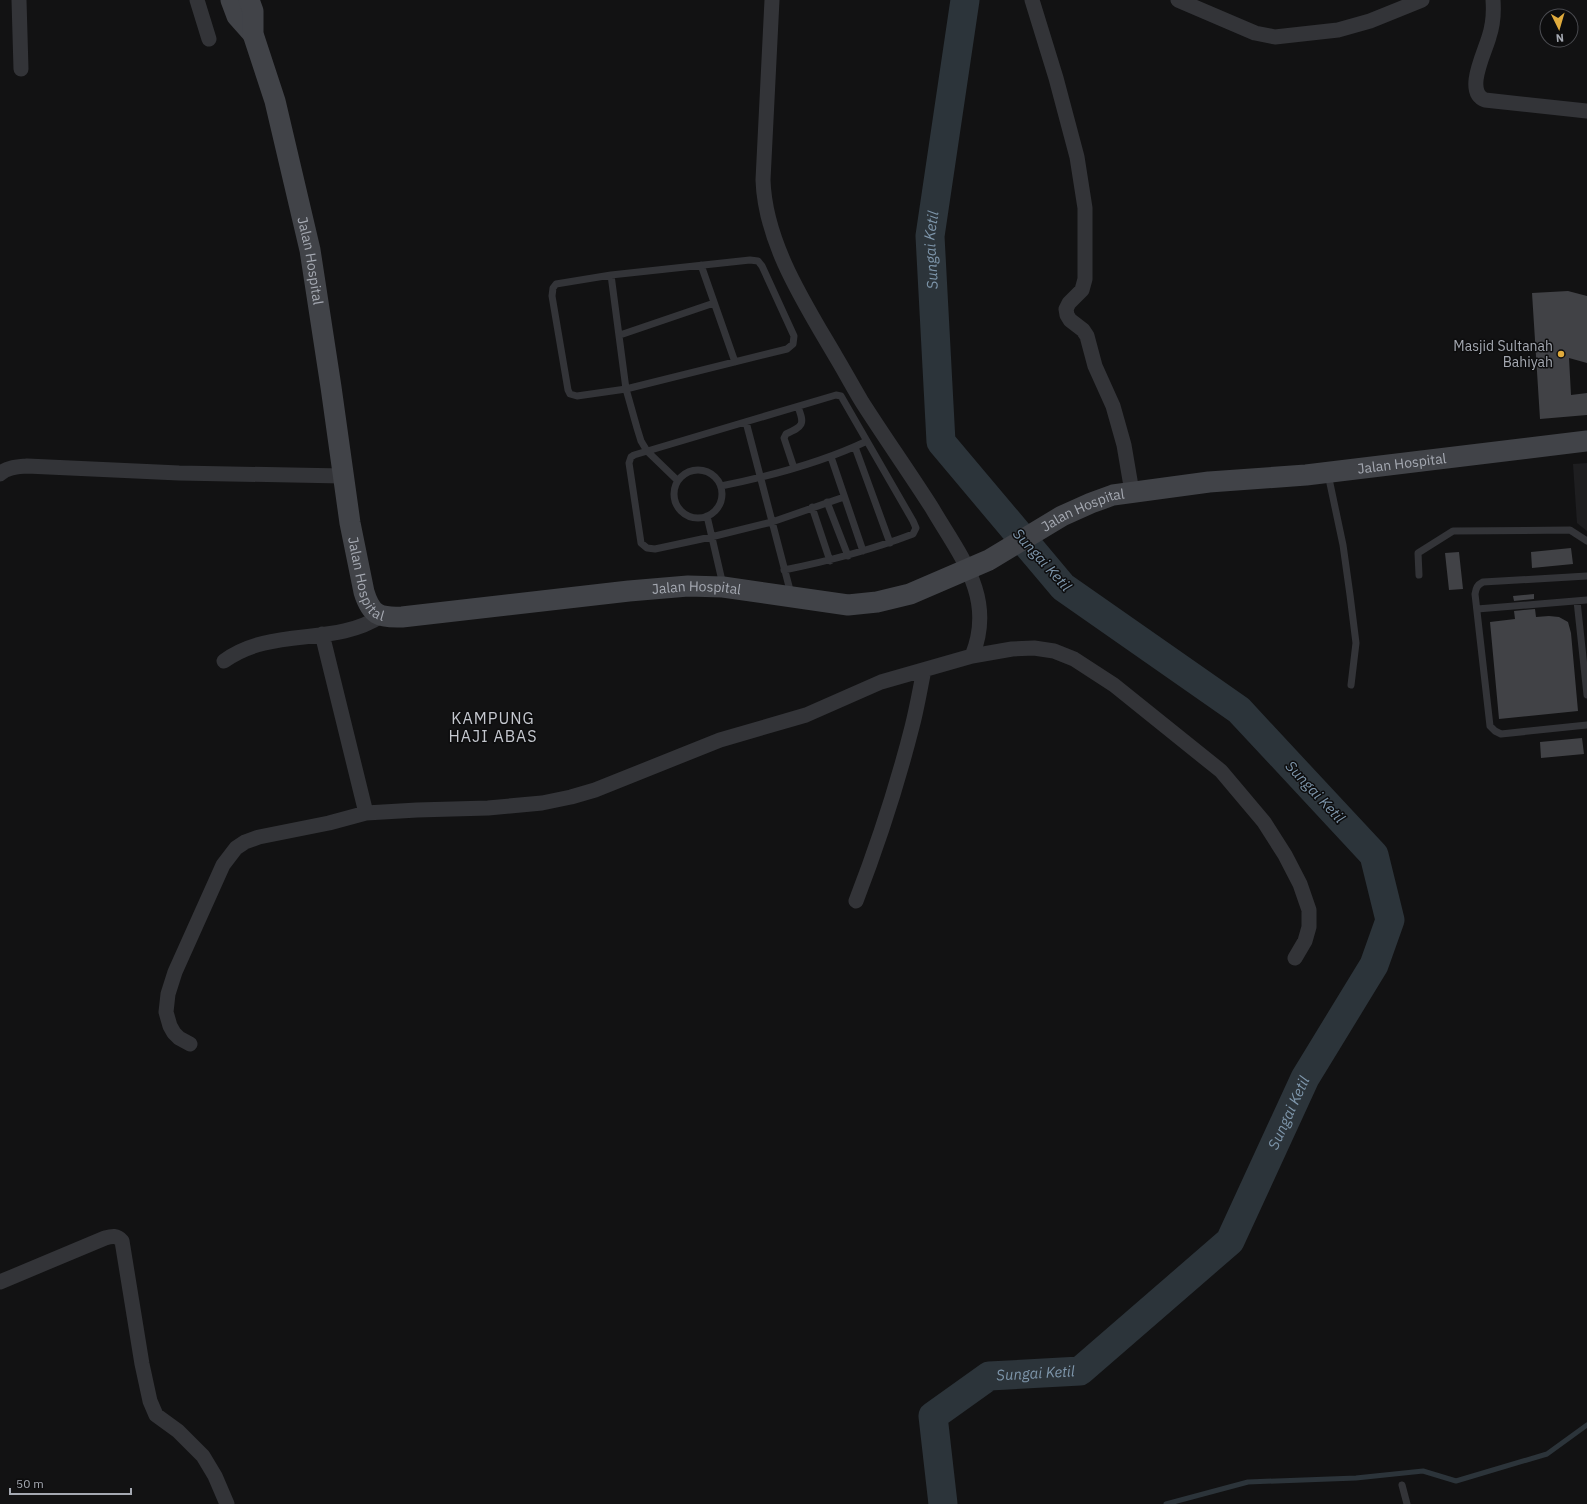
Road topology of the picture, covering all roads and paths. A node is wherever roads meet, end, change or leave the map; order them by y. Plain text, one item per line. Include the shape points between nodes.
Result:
1 (19, 0) edge
2 (197, 0) edge
3 (231, 0) edge
4 (249, 0) edge
5 (772, 0) edge
6 (1032, 0) edge
7 (1178, 0) edge
8 (1422, 0) edge
9 (1493, 0) edge
10 (253, 34) junction
11 (209, 39) dead end
12 (21, 69) dead end
13 (1587, 111) edge
14 (701, 265) junction
15 (611, 275) junction
16 (714, 303) junction
17 (620, 335) junction
18 (735, 362) junction
19 (626, 389) junction
20 (798, 407) junction
21 (746, 422) junction
22 (867, 440) junction
23 (1587, 441) edge
24 (855, 447) junction
25 (647, 451) junction
26 (831, 456) junction
27 (794, 468) junction
28 (1328, 473) junction
29 (0, 474) edge
30 (343, 476) junction
31 (761, 478) junction
32 (677, 480) junction
33 (721, 486) junction
34 (1132, 492) junction
35 (844, 497) junction
36 (827, 502) junction
37 (812, 507) junction
38 (707, 516) junction
39 (772, 522) junction
40 (711, 537) junction
41 (1587, 541) edge
42 (890, 543) junction
43 (863, 551) junction
44 (848, 556) junction
45 (830, 560) junction
46 (968, 568) junction
47 (784, 570) junction
48 (1419, 575) dead end
49 (1587, 576) edge
50 (723, 587) junction
51 (791, 597) junction
52 (1587, 600) edge
53 (1577, 601) junction
54 (1477, 609) junction
55 (381, 616) junction
56 (322, 634) junction
57 (972, 656) junction
58 (224, 660) dead end
59 (924, 670) junction
60 (1351, 685) dead end
61 (1587, 695) edge
62 (1587, 725) edge
63 (366, 813) junction
64 (856, 901) dead end
65 (1295, 958) dead end
66 (190, 1044) dead end
67 (0, 1282) edge
68 (1402, 1485) dead end
69 (227, 1504) edge
70 (1407, 1504) edge

1 - 12 street
2 - 11 street
3 - 10 main road, Jalan Hospital via 237,16
4 - 10 main road, Jalan Hospital via 253,11
5 - 46 street via 763,180 764,200 775,242 811,316
6 - 34 street via 1077,157 1086,208 1085,279 1082,290 1066,308 1067,315 1087,336 1095,366 1113,406 1124,445
7 - 8 street via 1255,33 1275,37 1338,30 1370,21
9 - 13 street via 1494,16 1475,80 1478,97 1485,100
10 - 30 main road, Jalan Hospital via 275,101 310,250
14 - 15 lane
14 - 16 lane
14 - 18 lane via 758,261 794,336 793,344 787,349
15 - 17 lane
15 - 19 lane via 556,284 552,296 570,394 577,396
16 - 17 lane
16 - 18 lane
17 - 19 lane
18 - 19 lane
19 - 25 lane via 636,428
20 - 21 lane
20 - 22 lane via 840,396
20 - 27 lane via 803,419 800,428 786,434 784,438
21 - 25 lane
21 - 31 lane
22 - 24 lane
22 - 42 lane via 916,528 913,534
23 - 28 main road, Jalan Hospital
24 - 26 lane
24 - 42 lane
25 - 32 lane
25 - 40 lane via 630,457 629,463 641,543 646,548 655,549
26 - 27 lane
26 - 35 lane
27 - 31 lane
28 - 34 main road, Jalan Hospital via 1209,482
28 - 60 lane via 1343,545 1356,643
29 - 30 street via 14,467 27,466 179,473
30 - 55 main road, Jalan Hospital via 366,601 372,610
31 - 33 lane
31 - 39 lane
32 - 33 lane via 685,473 706,471 716,477
32 - 38 lane via 674,500 679,509 697,518
33 - 38 lane via 720,504
34 - 46 main road, Jalan Hospital via 1113,495 1062,516 989,560
35 - 36 lane
35 - 43 lane
36 - 37 lane
36 - 44 lane
37 - 39 lane
37 - 45 lane
38 - 40 lane
39 - 40 lane
39 - 47 lane
40 - 50 lane
41 - 48 lane via 1570,530 1453,532 1418,553
42 - 43 lane
43 - 44 lane
44 - 45 lane
45 - 47 lane
46 - 51 main road, Jalan Hospital via 910,594 877,602 848,605
46 - 57 street via 976,589 980,623 978,642
47 - 51 lane
49 - 54 lane via 1483,582 1476,588
50 - 51 main road, Jalan Hospital
50 - 55 main road, Jalan Hospital via 681,587 402,617
52 - 53 lane
53 - 54 lane
53 - 61 lane
54 - 62 lane via 1490,726 1501,734
55 - 56 street via 360,627
56 - 58 street via 262,642 236,652
56 - 63 street
57 - 59 street
57 - 65 street via 1034,648 1054,651 1074,659 1114,685 1221,771 1264,822 1300,884 1309,910 1309,927 1305,941
59 - 63 street via 881,682 806,715 720,740 595,790 571,797 542,803 488,808
59 - 64 street via 893,797
63 - 66 street via 259,837 245,842 230,855 223,865 168,994 166,1012 170,1026 179,1038
67 - 69 street via 105,1238 119,1238 122,1241 150,1401 156,1415 178,1431 203,1456
68 - 70 lane

